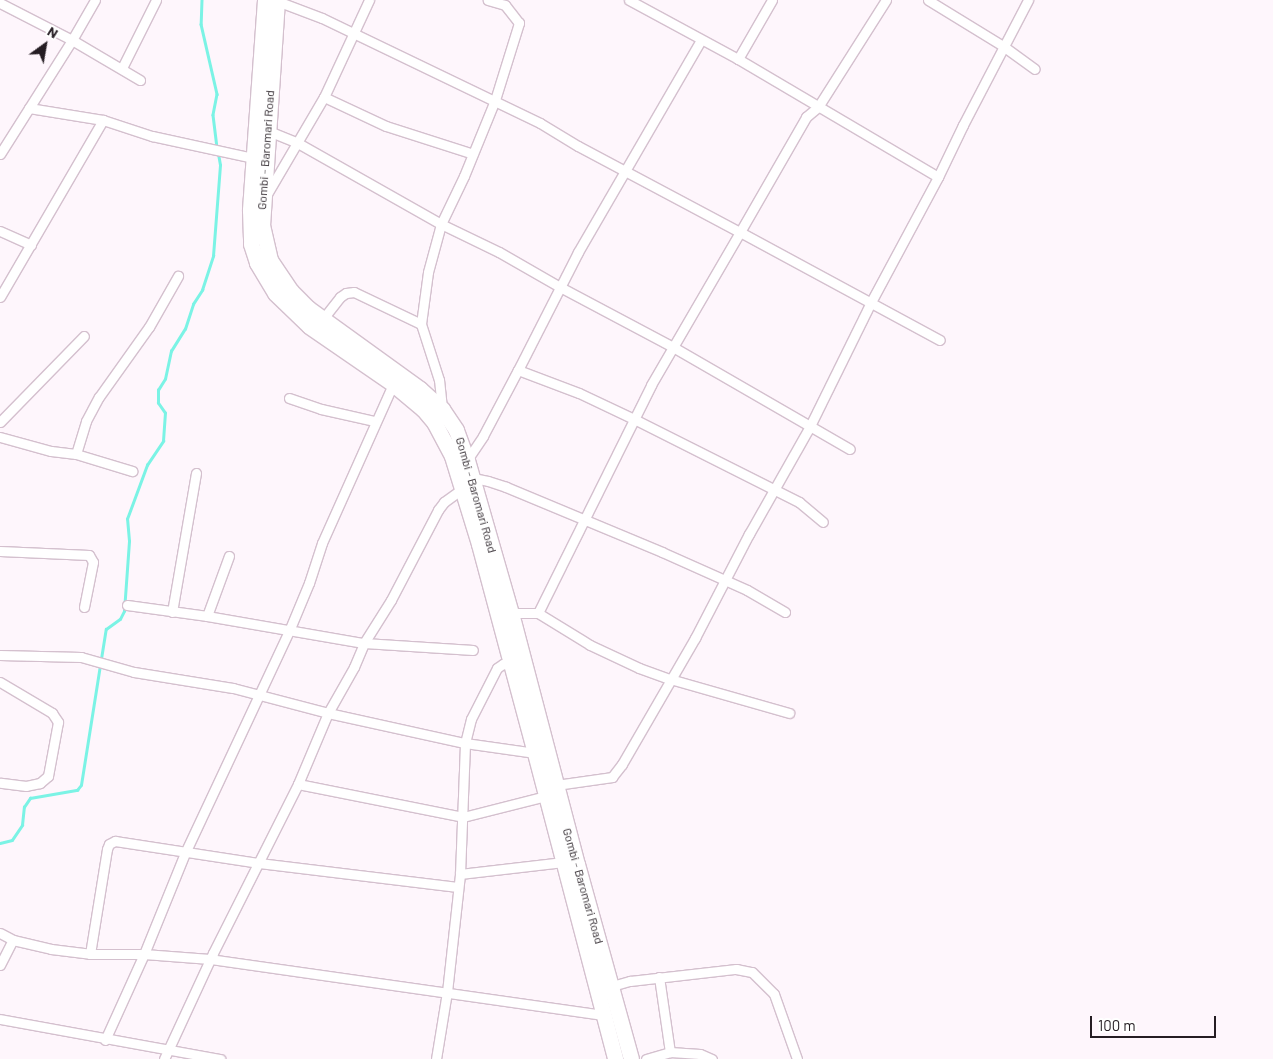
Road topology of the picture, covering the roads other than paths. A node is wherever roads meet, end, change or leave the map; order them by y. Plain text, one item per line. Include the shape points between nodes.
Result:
1 (95, 0) edge
2 (156, 0) edge
3 (264, 0) edge
4 (277, 0) edge
5 (369, 0) edge
6 (490, 0) edge
7 (629, 0) edge
8 (772, 0) edge
9 (886, 0) edge
10 (928, 0) edge
11 (1028, 0) edge
12 (0, 4) edge
13 (355, 33) junction
14 (72, 40) junction
15 (701, 40) junction
16 (1003, 46) junction
17 (738, 59) junction
18 (122, 68) junction
19 (1035, 69) dead end
20 (140, 80) dead end
21 (324, 97) junction
22 (495, 100) junction
23 (818, 107) junction
24 (28, 108) junction
25 (103, 120) junction
26 (266, 130) junction
27 (296, 142) junction
28 (0, 154) edge
29 (473, 154) junction
30 (253, 158) junction
31 (625, 171) junction
32 (938, 177) junction
33 (262, 203) junction
34 (441, 224) junction
35 (0, 231) edge
36 (740, 232) junction
37 (31, 245) junction
38 (178, 276) dead end
39 (560, 287) junction
40 (0, 297) edge
41 (871, 302) junction
42 (322, 320) junction
43 (421, 324) junction
44 (84, 336) dead end
45 (940, 340) dead end
46 (673, 347) junction
47 (518, 370) junction
48 (393, 384) junction
49 (289, 398) dead end
50 (442, 409) junction
51 (634, 419) junction
52 (374, 421) junction
53 (0, 422) edge
54 (810, 426) junction
55 (0, 436) edge
56 (850, 449) dead end
57 (76, 454) junction
58 (467, 460) junction
59 (132, 471) dead end
60 (196, 473) dead end
61 (467, 484) junction
62 (775, 491) junction
63 (584, 520) junction
64 (823, 522) dead end
65 (0, 551) edge
66 (229, 556) dead end
67 (723, 581) junction
68 (127, 605) dead end
69 (84, 607) dead end
70 (172, 612) junction
71 (785, 612) dead end
72 (510, 613) junction
73 (538, 613) junction
74 (207, 616) junction
75 (289, 632) junction
76 (364, 643) junction
77 (473, 650) dead end
78 (0, 655) edge
79 (517, 665) junction
80 (670, 679) junction
81 (0, 682) edge
82 (259, 694) junction
83 (328, 713) junction
84 (789, 713) dead end
85 (465, 743) junction
86 (535, 753) junction
87 (0, 783) edge
88 (298, 784) junction
89 (551, 790) junction
90 (463, 817) junction
91 (185, 853) junction
92 (563, 862) junction
93 (259, 863) junction
94 (460, 874) junction
95 (458, 887) junction
96 (0, 933) edge
97 (12, 940) junction
98 (90, 954) junction
99 (144, 954) junction
100 (210, 958) junction
101 (0, 965) edge
102 (659, 977) junction
103 (612, 986) junction
104 (448, 992) junction
105 (604, 1014) junction
106 (0, 1019) edge
107 (105, 1040) junction
108 (168, 1050) junction
109 (670, 1052) junction
110 (164, 1059) edge
111 (220, 1059) edge
112 (436, 1059) edge
113 (615, 1059) edge
114 (631, 1059) edge
115 (646, 1059) edge
116 (712, 1059) edge
117 (797, 1059) edge

1 - 14 street
2 - 18 street
3 - 30 main road, Gombi - Baromari Road
4 - 13 street
4 - 26 main road, Gombi - Baromari Road
5 - 13 street
6 - 22 street via 505,5 519,23
7 - 15 street
8 - 17 street
9 - 23 street
10 - 16 street
11 - 16 street
12 - 14 street
13 - 21 street
13 - 22 street
14 - 18 street
14 - 24 street
15 - 17 street
15 - 31 street
16 - 19 street
16 - 32 street
17 - 23 street
18 - 20 street
21 - 27 street
21 - 29 street via 386,126
22 - 29 street
22 - 31 street
23 - 32 street
23 - 36 street via 806,118
24 - 25 street
24 - 28 street
25 - 30 street via 152,136
25 - 37 street
26 - 27 street
26 - 33 main road, Gombi - Baromari Road
27 - 33 street
27 - 34 street
29 - 34 street
30 - 48 main road, Gombi - Baromari Road via 251,244 264,276 275,293 309,326
31 - 36 street
31 - 39 street
32 - 41 street
33 - 42 main road, Gombi - Baromari Road via 262,225 270,260 290,291
34 - 39 street
34 - 43 street via 428,272
35 - 37 street
36 - 41 street
36 - 46 street
37 - 40 street
38 - 57 street via 95,405 86,421
39 - 46 street
39 - 47 street
41 - 45 street
41 - 54 street
42 - 43 street via 340,297 354,292
42 - 50 main road, Gombi - Baromari Road via 401,375
43 - 50 street via 439,380
44 - 53 street
46 - 51 street
46 - 54 street
47 - 51 street
47 - 58 street
48 - 52 street
48 - 61 main road, Gombi - Baromari Road via 434,422
49 - 52 street
50 - 58 main road, Gombi - Baromari Road via 456,430
51 - 62 street
51 - 63 street
52 - 75 street via 322,543
54 - 56 street
54 - 62 street
55 - 57 street
57 - 59 street
58 - 61 main road, Gombi - Baromari Road
60 - 70 street
61 - 63 street via 488,480
61 - 72 main road, Gombi - Baromari Road
61 - 76 street via 438,510 391,600
61 - 79 main road, Gombi - Baromari Road
62 - 64 street via 799,502
62 - 67 street
63 - 67 street
63 - 73 street
65 - 69 street via 89,555 93,562
66 - 74 street
67 - 71 street
67 - 80 street
68 - 70 street
70 - 74 street
72 - 73 street
72 - 79 main road, Gombi - Baromari Road
73 - 80 street via 613,657
74 - 75 street
75 - 76 street
75 - 82 street
76 - 77 street
76 - 83 street
78 - 82 street via 81,657 134,672
79 - 85 street via 503,664 497,668 471,719
79 - 86 main road, Gombi - Baromari Road
79 - 89 main road, Gombi - Baromari Road
80 - 84 street
80 - 89 street via 612,777
81 - 87 street via 52,713 58,722 58,731 48,776 40,783 26,786
82 - 83 street
82 - 91 street
83 - 85 street
83 - 88 street
85 - 86 street
85 - 90 street
86 - 89 main road, Gombi - Baromari Road
88 - 90 street
88 - 93 street
89 - 90 street
89 - 92 main road, Gombi - Baromari Road
89 - 103 main road, Gombi - Baromari Road
90 - 94 street
91 - 93 street
91 - 98 street via 115,841 110,844 99,890
91 - 99 street
92 - 94 street
92 - 105 main road, Gombi - Baromari Road
93 - 95 street
93 - 100 street
94 - 95 street
95 - 104 street
96 - 97 street
97 - 98 street
97 - 101 street
98 - 99 street
99 - 100 street
99 - 107 street
100 - 104 street
100 - 108 street
102 - 103 street
102 - 109 street
102 - 117 street via 736,969 752,972 774,994
103 - 114 main road, Gombi - Baromari Road
104 - 105 street
104 - 112 street
105 - 113 main road, Gombi - Baromari Road
106 - 107 street
107 - 108 street
108 - 110 street
108 - 111 street
109 - 115 street
109 - 116 street via 700,1054

